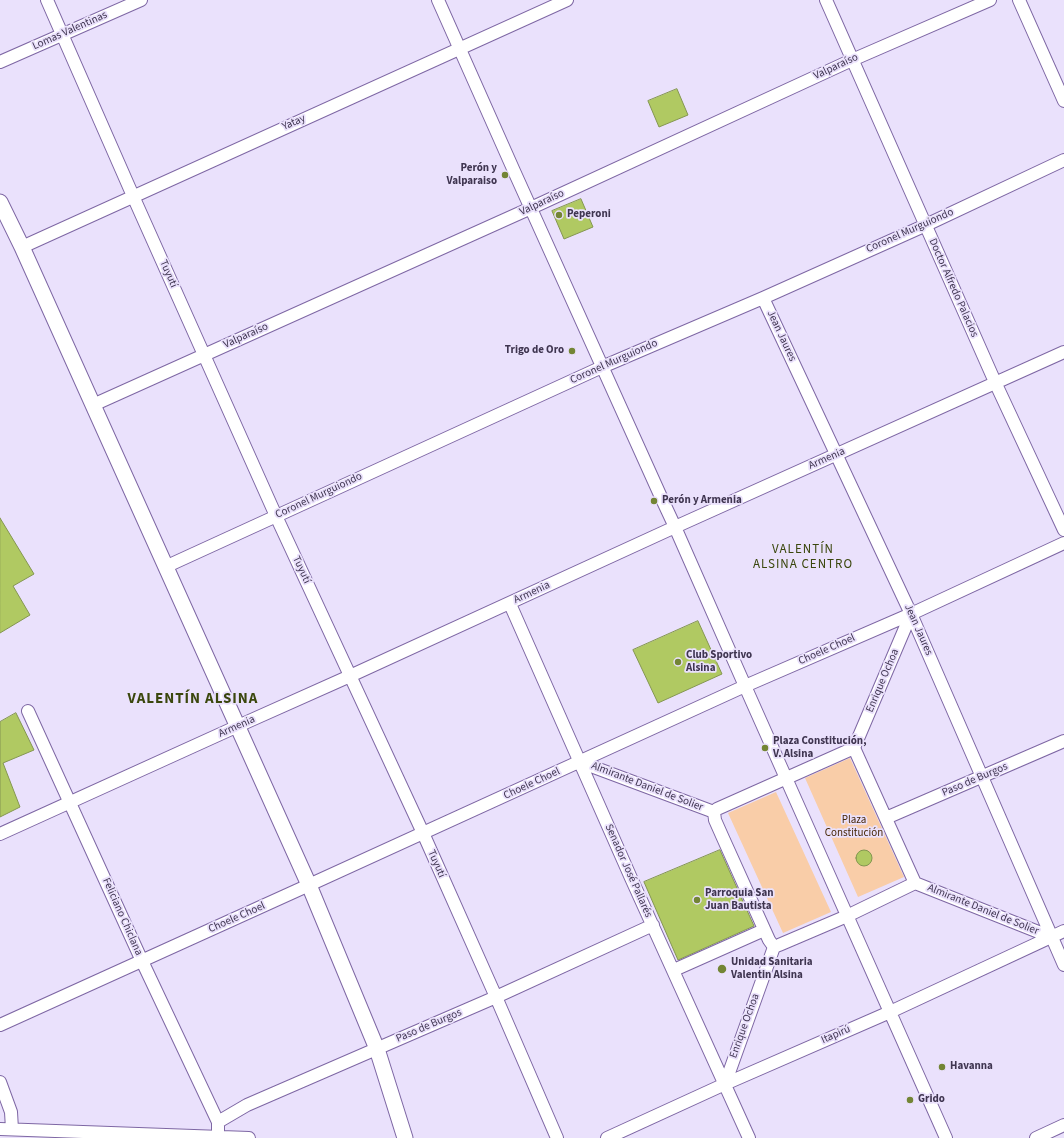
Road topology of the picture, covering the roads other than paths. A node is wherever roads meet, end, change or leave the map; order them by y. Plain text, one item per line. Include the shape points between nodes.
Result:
1 (47, 0) edge
2 (141, 0) edge
3 (438, 0) edge
4 (567, 0) edge
5 (826, 0) edge
6 (990, 0) edge
7 (1019, 0) edge
8 (62, 35) junction
9 (460, 48) junction
10 (852, 60) junction
11 (0, 62) edge
12 (1064, 101) edge
13 (1064, 160) edge
14 (133, 196) junction
15 (0, 202) edge
16 (531, 208) junction
17 (926, 225) junction
18 (22, 248) junction
19 (763, 298) junction
20 (1064, 352) edge
21 (204, 355) junction
22 (602, 367) junction
23 (995, 382) junction
24 (93, 405) junction
25 (837, 455) junction
26 (276, 516) junction
27 (675, 527) junction
28 (1064, 530) edge
29 (1064, 543) edge
30 (165, 566) junction
31 (510, 604) junction
32 (911, 614) junction
33 (350, 676) junction
34 (745, 686) junction
35 (28, 710) dead end
36 (238, 726) junction
37 (1064, 741) edge
38 (854, 748) junction
39 (580, 762) junction
40 (981, 777) junction
41 (786, 778) junction
42 (70, 803) junction
43 (714, 812) junction
44 (886, 818) junction
45 (0, 834) edge
46 (423, 834) junction
47 (915, 883) junction
48 (309, 885) junction
49 (847, 916) junction
50 (653, 925) junction
51 (764, 930) junction
52 (1064, 931) edge
53 (1051, 937) junction
54 (774, 947) junction
55 (142, 961) junction
56 (1064, 966) edge
57 (674, 970) junction
58 (496, 997) junction
59 (890, 1012) junction
60 (0, 1025) edge
61 (377, 1049) junction
62 (0, 1082) edge
63 (725, 1084) junction
64 (218, 1122) junction
65 (1064, 1126) edge
66 (6, 1129) edge
67 (218, 1136) junction
68 (249, 1138) edge
69 (405, 1138) edge
70 (557, 1138) edge
71 (606, 1138) edge
72 (749, 1138) edge
73 (946, 1138) edge
74 (1036, 1138) edge

1 - 8 street, Tuyutí
2 - 8 street, Lomas Valentinas
3 - 9 street
4 - 9 street, Yatay
5 - 10 street, Doctor Alfredo Palacios
6 - 10 street, Valparaíso
7 - 12 street
8 - 11 street, Lomas Valentinas
8 - 14 street, Tuyutí
9 - 14 street, Yatay
9 - 16 street
10 - 16 street, Valparaíso
10 - 17 street, Doctor Alfredo Palacios
13 - 17 street, Coronel Murguiondo
14 - 18 street, Yatay
14 - 21 street, Tuyutí
15 - 18 main road
16 - 21 street, Valparaíso
16 - 22 street
17 - 19 street, Coronel Murguiondo
17 - 23 street, Doctor Alfredo Palacios
18 - 24 main road
19 - 22 street, Coronel Murguiondo
19 - 25 street, Jean Jaures
20 - 23 street, Armenia
21 - 24 street, Valparaíso
21 - 26 street, Tuyutí
22 - 26 street, Coronel Murguiondo
22 - 27 street
23 - 25 street, Armenia
23 - 28 street, Doctor Alfredo Palacios
24 - 30 main road
25 - 27 street, Armenia
25 - 32 street, Jean Jaures
26 - 30 street, Coronel Murguiondo
26 - 33 street, Tuyutí
27 - 31 street, Armenia
27 - 34 street
29 - 32 street, Choele Choel
30 - 36 main road
31 - 33 street, Armenia
31 - 39 street, Senador José Pallarés
32 - 34 street, Choele Choel
32 - 38 street, Enrique Ochoa
32 - 40 street, Jean Jaures
33 - 36 street, Armenia
33 - 46 street, Tuyutí
34 - 39 street, Choele Choel
34 - 41 street
35 - 42 street, Feliciano Chiclana
36 - 42 street, Armenia
36 - 48 main road
37 - 40 street, Paso de Burgos
38 - 41 street
38 - 44 street
39 - 43 street, Almirante Daniel de Solier
39 - 46 street, Choele Choel
39 - 50 street, Senador José Pallarés
40 - 44 street, Paso de Burgos
40 - 53 street, Jean Jaures
41 - 43 street
41 - 49 street
42 - 45 street, Armenia
42 - 55 street, Feliciano Chiclana
43 - 51 street via 715,820
44 - 47 street
46 - 48 street, Choele Choel
46 - 58 street, Tuyutí
47 - 49 street
47 - 53 street, Almirante Daniel de Solier
48 - 55 street, Choele Choel
48 - 61 main road
49 - 54 street
49 - 59 street
50 - 57 street, Senador José Pallarés
50 - 58 street, Paso de Burgos
51 - 54 street
51 - 57 street
52 - 53 street, Itapirú
53 - 56 street, Jean Jaures
53 - 59 street, Itapirú
54 - 63 street, Enrique Ochoa
55 - 60 street, Choele Choel
55 - 64 street, Feliciano Chiclana
57 - 63 street, Senador José Pallarés
58 - 61 street, Paso de Burgos
58 - 70 street, Tuyutí
59 - 63 street, Itapirú
59 - 73 street
61 - 64 street, Paso de Burgos via 247,1105
61 - 69 main road
62 - 66 street via 11,1112
63 - 71 street, Itapirú
63 - 72 street, Senador José Pallarés
64 - 67 street
65 - 74 street
66 - 67 street
67 - 68 street

